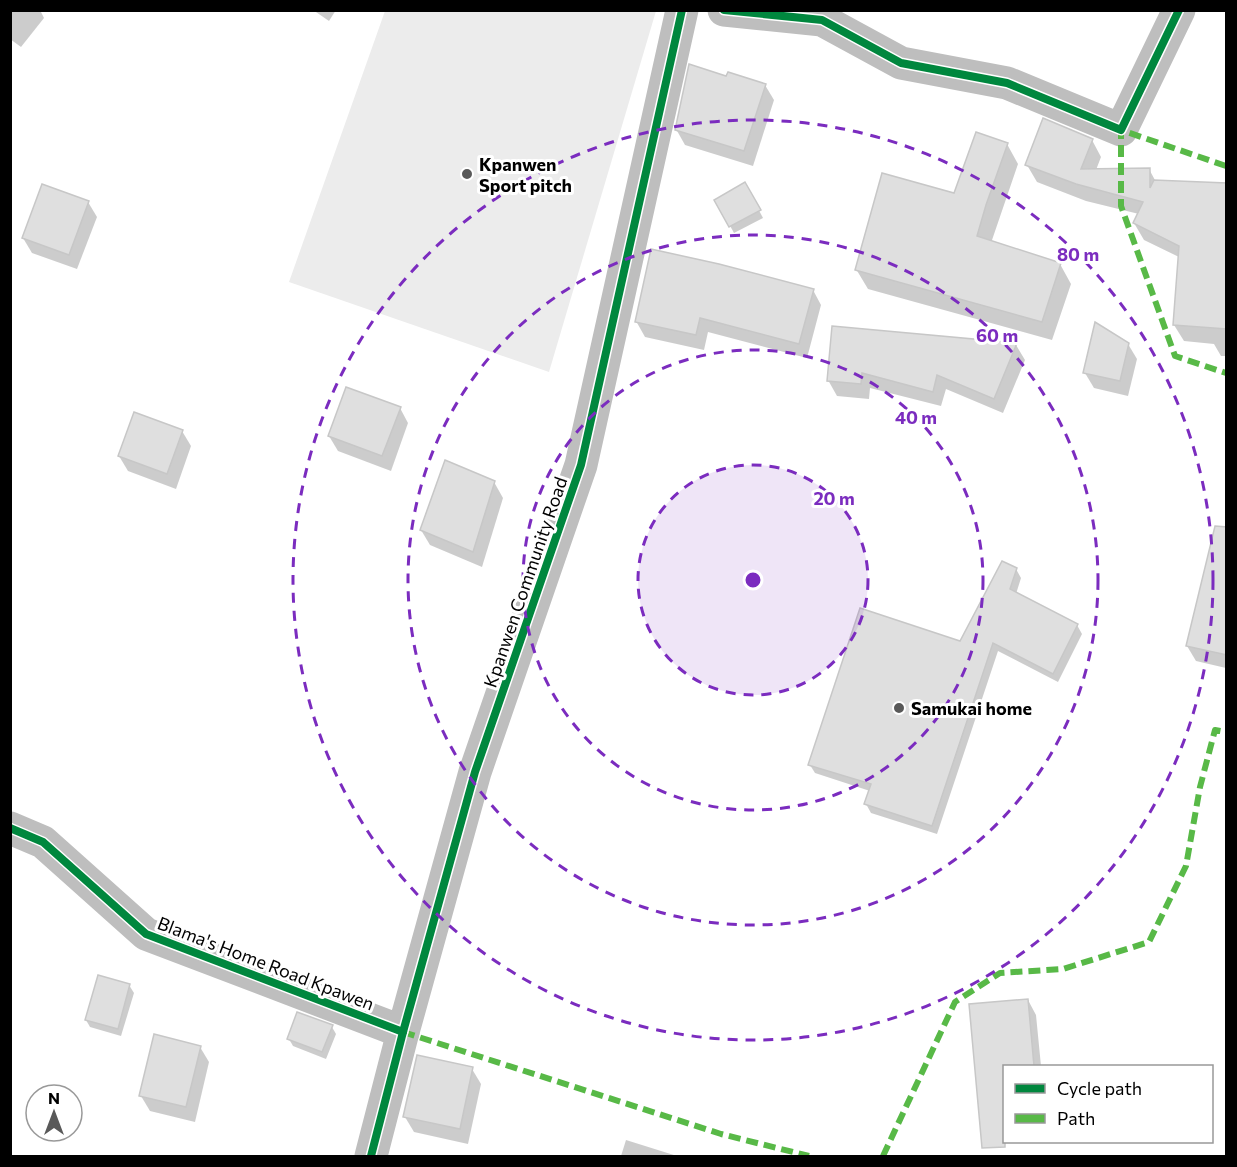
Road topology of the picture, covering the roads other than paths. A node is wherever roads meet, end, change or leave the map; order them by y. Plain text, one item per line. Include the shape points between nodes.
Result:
1 (682, 10) edge
2 (724, 10) edge
3 (1179, 10) edge
4 (10, 828) edge
5 (403, 1032) junction
6 (371, 1156) edge

1 - 5 street, Kpanwen Community Road via 581,465 475,772
2 - 3 street via 822,20 901,63 1007,83 1121,130
4 - 5 street, Blama's Home Road Kpawen via 43,842 146,934
5 - 6 street, Kpanwen Community Road

